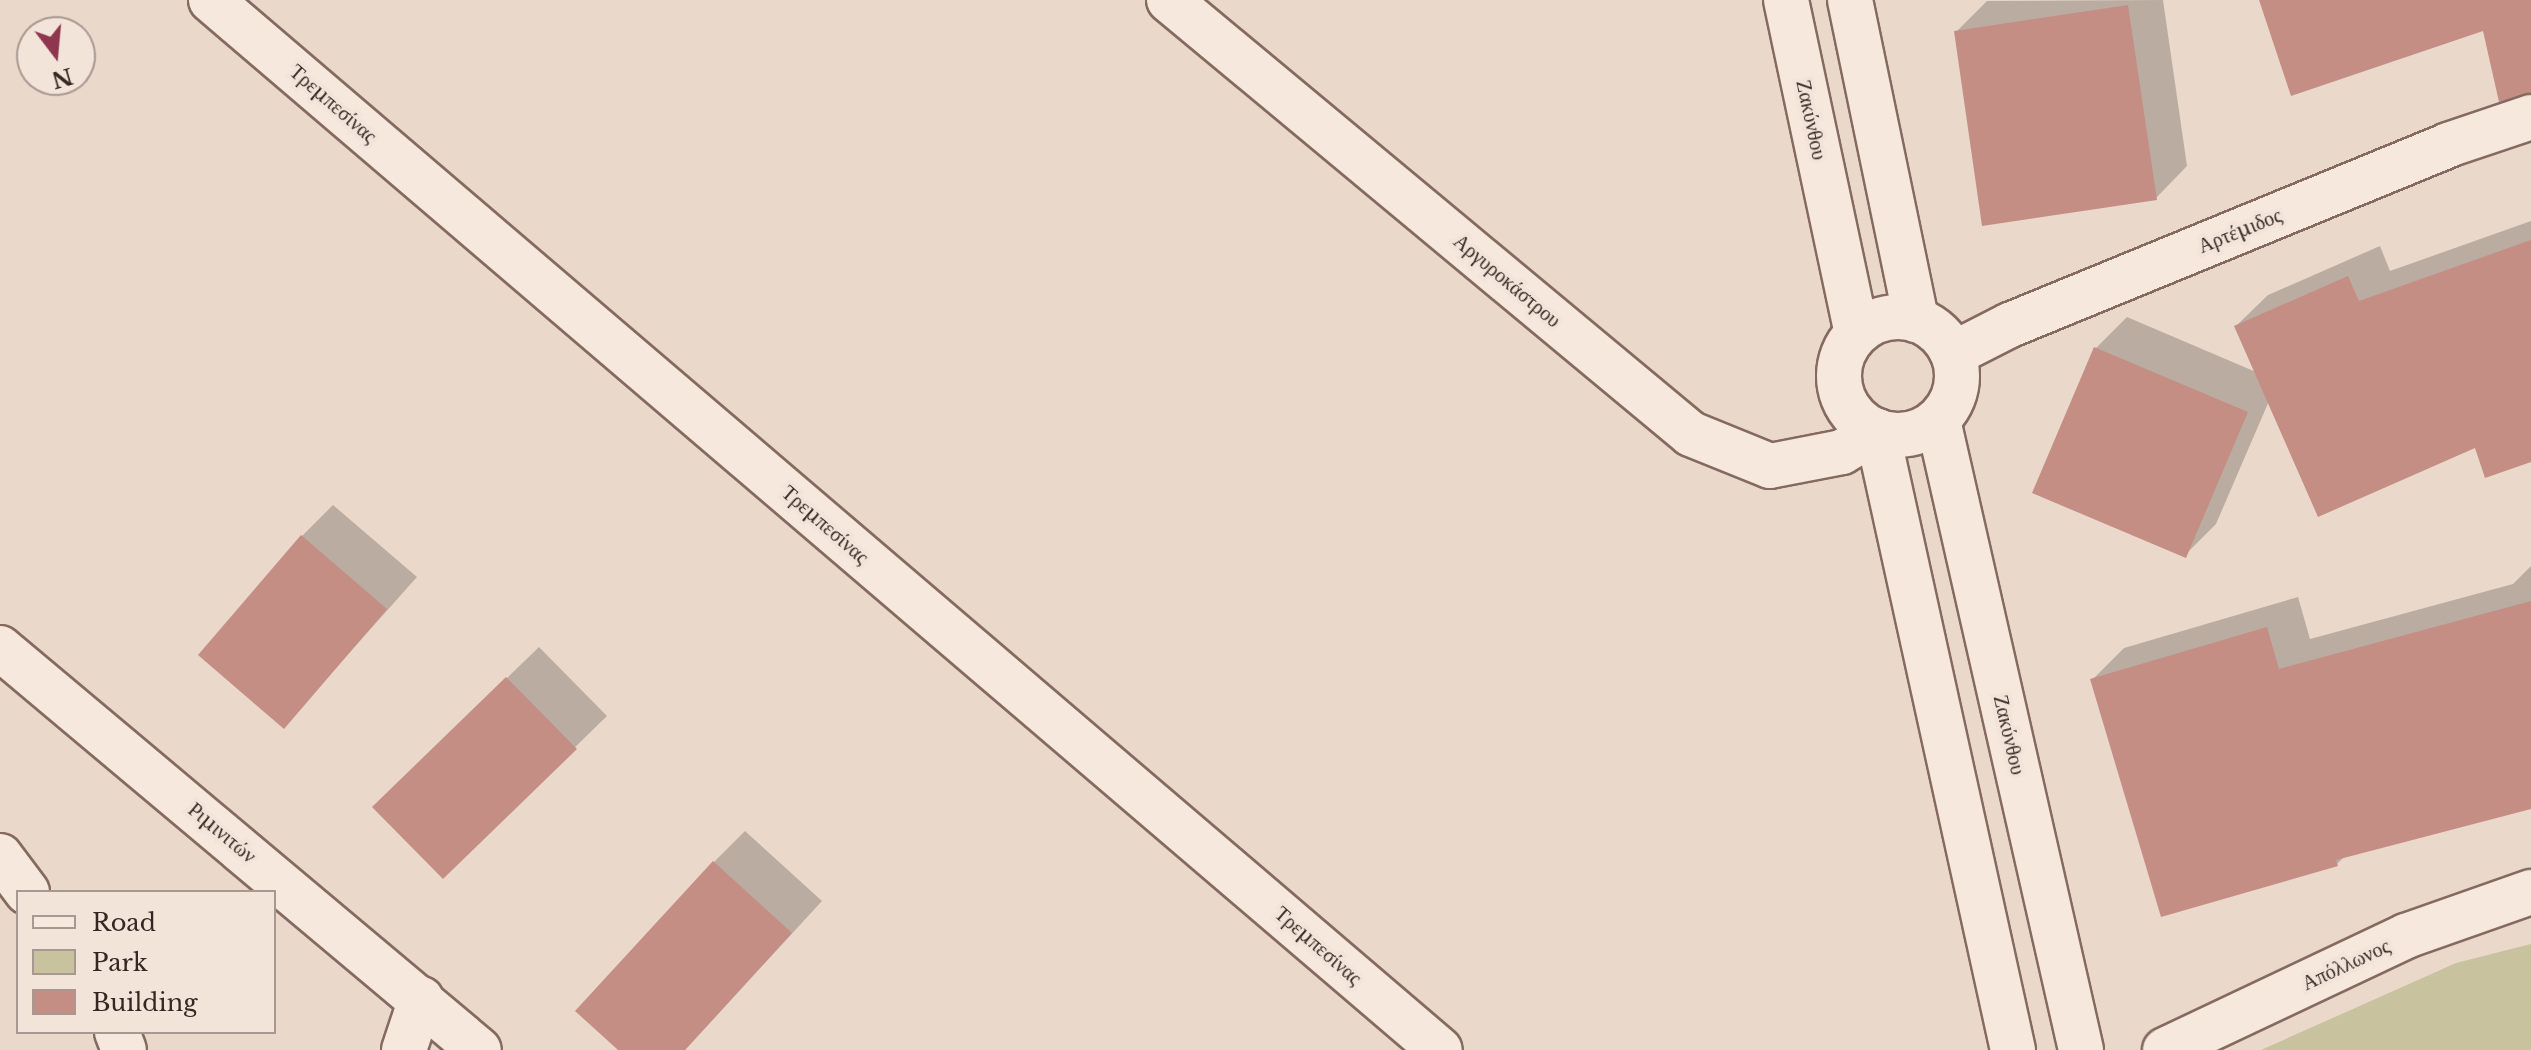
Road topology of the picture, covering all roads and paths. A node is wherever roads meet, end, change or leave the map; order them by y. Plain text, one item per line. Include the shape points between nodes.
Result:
1 (211, 0) edge
2 (1169, 0) edge
3 (1786, 0) edge
4 (1850, 0) edge
5 (2531, 117) edge
6 (1916, 320) junction
7 (1857, 333) junction
8 (1953, 354) junction
9 (1938, 420) junction
10 (1877, 431) junction
11 (0, 648) edge
12 (0, 856) edge
13 (26, 890) edge
14 (2531, 892) edge
15 (421, 999) junction
16 (404, 1050) edge
17 (479, 1050) edge
18 (1440, 1050) edge
19 (2013, 1050) edge
20 (2081, 1050) edge
21 (2165, 1050) edge

1 - 18 street, Τρεμπεσίνας
2 - 10 street, Αργυροκάστρου via 1691,434 1770,466 1842,452
3 - 7 street, Ζακύνθου
4 - 6 street
5 - 8 street, Αρτέμιδος via 2448,145 2010,325
6 - 7 street via 1884,318
6 - 8 street via 1932,327
7 - 10 street via 1842,359 1840,387 1853,414
8 - 9 street via 1954,396
9 - 10 street via 1909,433
9 - 20 street, Ζακύνθου
10 - 19 street
11 - 15 street, Ριμινιτών
12 - 13 street
14 - 21 street, Απόλλωνος via 2406,936
15 - 16 street
15 - 17 street, Ριμινιτών

